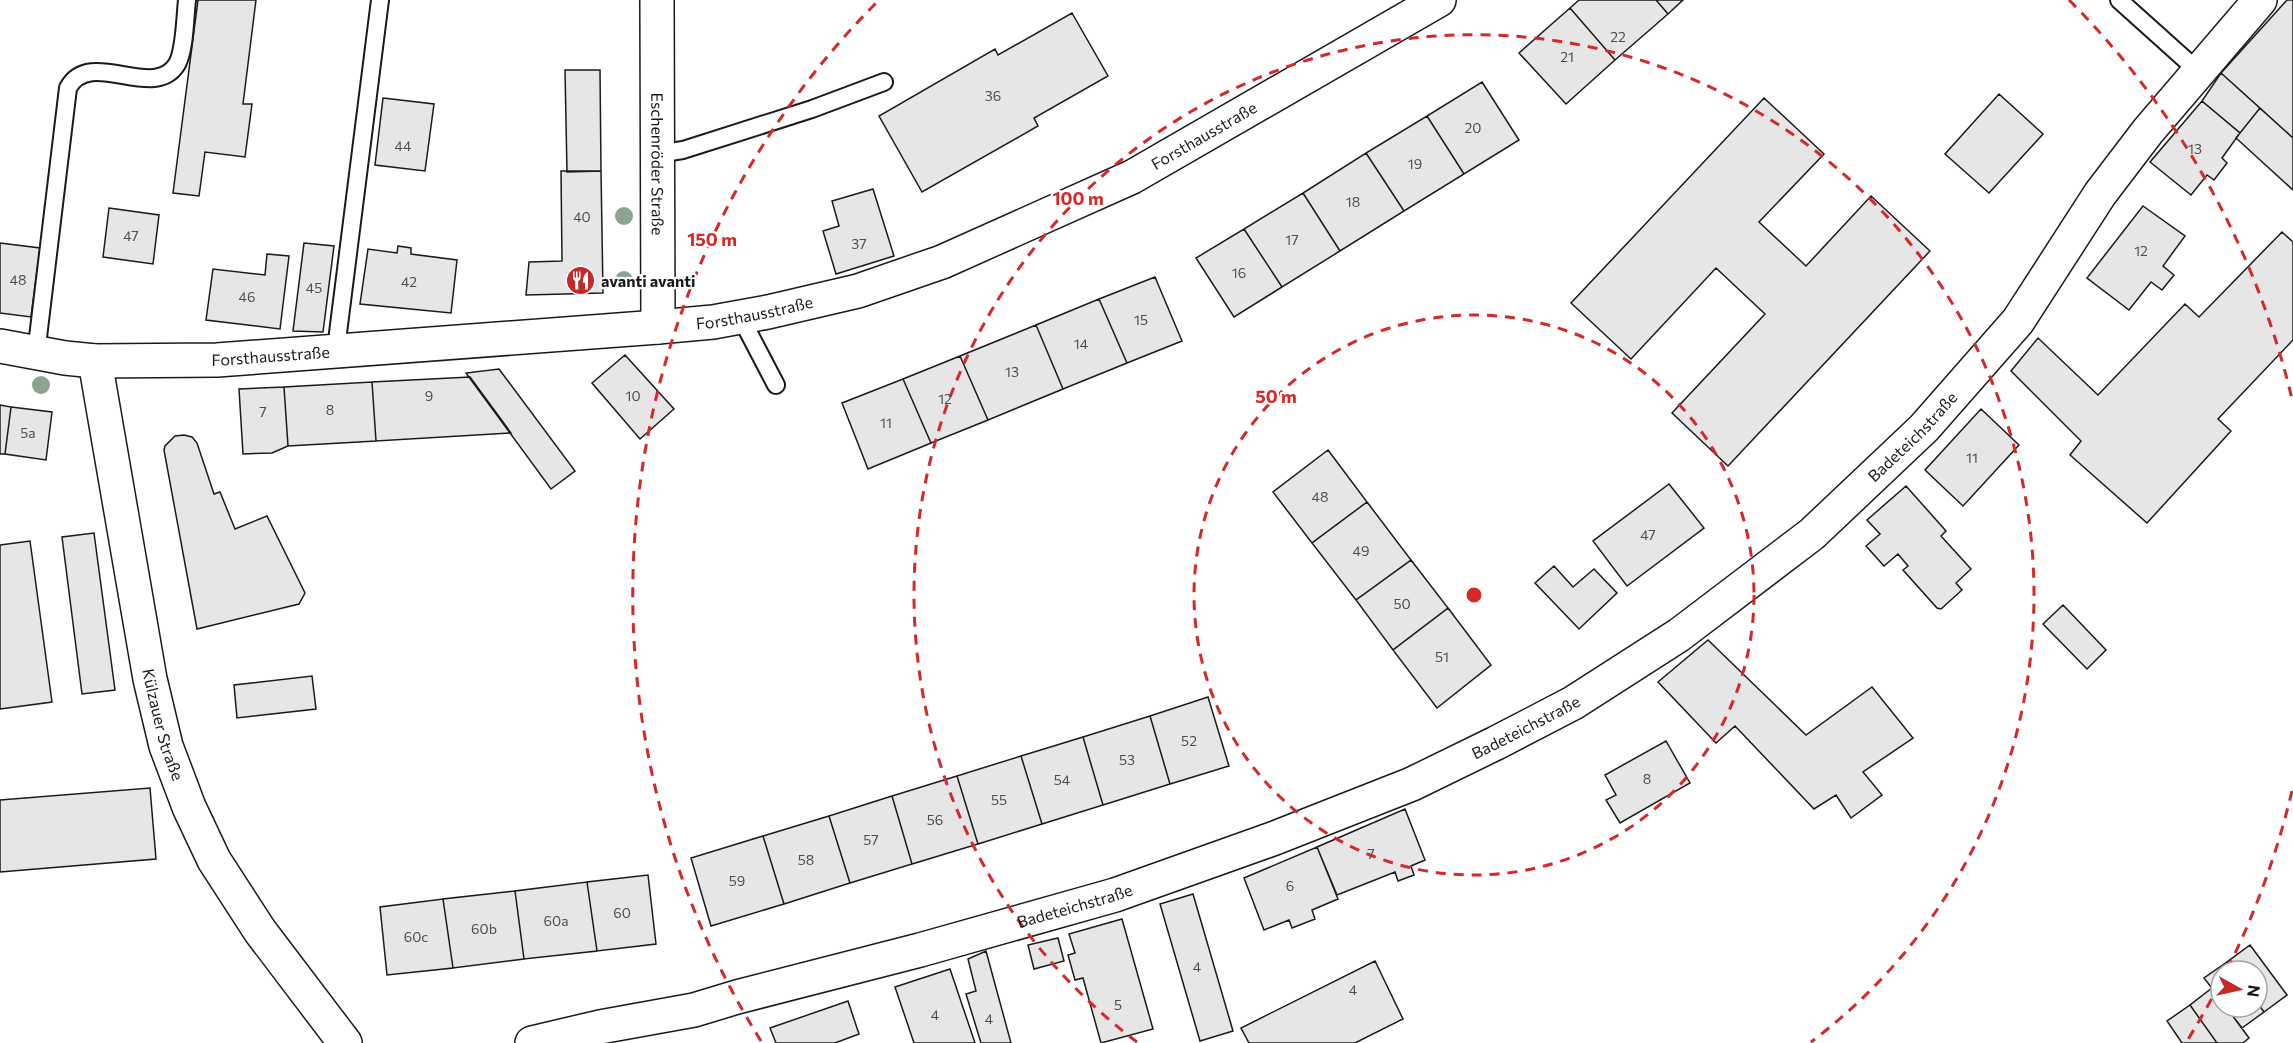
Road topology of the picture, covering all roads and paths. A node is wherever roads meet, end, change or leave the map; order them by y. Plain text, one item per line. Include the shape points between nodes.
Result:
1 (187, 0) edge
2 (380, 0) edge
3 (657, 0) edge
4 (1439, 0) edge
5 (2119, 0) edge
6 (2260, 0) edge
7 (2198, 70) junction
8 (884, 82) dead end
9 (657, 154) junction
10 (741, 318) junction
11 (658, 327) junction
12 (0, 346) edge
13 (338, 351) junction
14 (36, 354) junction
15 (94, 361) junction
16 (776, 385) dead end
17 (345, 1043) edge
18 (532, 1043) edge

1 - 14 lane via 181,53 168,74 152,78 89,72 78,76 68,88
2 - 13 lane
3 - 9 street, Eschenröder Straße
4 - 10 street, Forsthausstraße via 1132,177 942,262 858,291
5 - 7 lane
6 - 7 street, Badeteichstraße
7 - 18 street, Badeteichstraße via 2100,194 2018,321 1924,428 1803,541 1679,635 1574,703 1412,783 1275,838 1114,895 694,1010
8 - 9 lane via 801,113 683,150
9 - 11 street, Eschenröder Straße
10 - 11 street, Forsthausstraße
10 - 16 lane
11 - 13 street, Forsthausstraße
12 - 14 street, Forsthausstraße
13 - 15 street, Forsthausstraße via 217,360
14 - 15 street, Forsthausstraße
15 - 17 street, Külzauer Straße via 150,679 166,746 214,860 260,931

